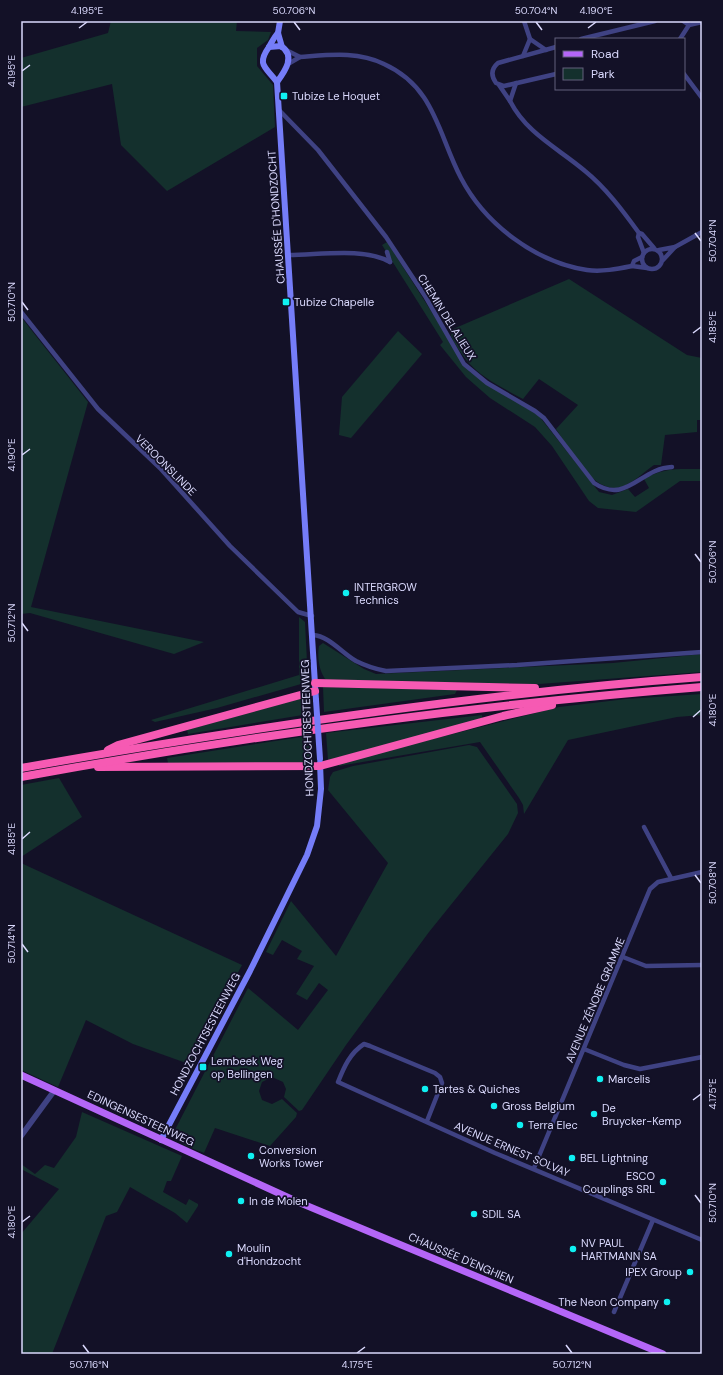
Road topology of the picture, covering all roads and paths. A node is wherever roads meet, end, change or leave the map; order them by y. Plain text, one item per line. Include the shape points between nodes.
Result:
1 (280, 21) edge
2 (524, 21) edge
3 (655, 21) edge
4 (683, 21) edge
5 (702, 22) edge
6 (689, 25) junction
7 (278, 33) junction
8 (584, 38) edge
9 (681, 38) edge
10 (530, 39) junction
11 (269, 47) junction
12 (555, 47) edge
13 (284, 48) junction
14 (546, 50) junction
15 (523, 56) junction
16 (300, 57) junction
17 (288, 64) junction
18 (284, 70) junction
19 (269, 71) junction
20 (555, 74) edge
21 (685, 75) edge
22 (277, 82) junction
23 (516, 83) junction
24 (499, 85) junction
25 (702, 98) edge
26 (510, 101) junction
27 (280, 110) junction
28 (702, 232) edge
29 (639, 233) junction
30 (675, 246) junction
31 (656, 249) junction
32 (387, 252) dead end
33 (289, 255) junction
34 (643, 255) junction
35 (663, 260) junction
36 (632, 266) junction
37 (647, 268) junction
38 (21, 312) edge
39 (294, 350) joint
40 (672, 467) dead end
41 (312, 616) junction
42 (313, 635) junction
43 (702, 652) edge
44 (702, 677) edge
45 (594, 687) junction
46 (702, 687) edge
47 (315, 691) junction
48 (603, 695) junction
49 (101, 754) junction
50 (320, 762) junction
51 (83, 766) junction
52 (21, 768) edge
53 (21, 777) edge
54 (644, 827) dead end
55 (702, 872) edge
56 (671, 878) junction
57 (623, 957) junction
58 (702, 965) edge
59 (584, 1049) junction
60 (702, 1057) edge
61 (21, 1075) edge
62 (54, 1091) junction
63 (427, 1121) junction
64 (21, 1136) edge
65 (161, 1140) junction
66 (534, 1168) junction
67 (251, 1181) joint
68 (653, 1220) junction
69 (702, 1240) edge
70 (614, 1312) dead end
71 (663, 1354) edge

1 - 7 main road
2 - 10 street
3 - 8 street
4 - 6 street
5 - 6 street
6 - 9 street
7 - 11 main road
7 - 13 main road
10 - 14 street
10 - 15 street
11 - 13 main road via 277,45
11 - 19 main road via 262,58 264,66
12 - 14 street
13 - 16 street
13 - 17 main road via 289,56
14 - 15 street
15 - 24 street via 496,65 492,74
16 - 17 street
16 - 36 street via 343,54 367,58 384,64 404,76 429,102 461,179 480,206 500,228 527,247 554,260 587,270 604,271
17 - 18 main road
18 - 19 main road via 276,73
18 - 22 main road
19 - 22 main road
20 - 23 street
21 - 25 street
22 - 27 main road, CHAUSSÉE D'HONDZOCHT
23 - 24 street
23 - 26 street
24 - 26 street
26 - 29 street via 533,132 577,164 601,186
27 - 33 main road, CHAUSSÉE D'HONDZOCHT
27 - 40 street, CHEMIN DELALIEUX via 318,150 386,237 429,303 464,364 487,383 540,414 594,483 603,490 622,490 656,470
28 - 30 street
29 - 31 street
29 - 34 street
30 - 31 street
30 - 35 street
31 - 34 street via 648,249
31 - 35 street
32 - 33 street via 390,262 380,257 362,254
33 - 39 main road, CHAUSSÉE D'HONDZOCHT
34 - 36 street via 634,261
34 - 37 street via 642,263
35 - 37 street via 657,268
36 - 37 street
38 - 41 street, VEROONSLINDE via 98,409 160,468 241,557 298,612
39 - 41 main road, HONDZOCHTSESTEENWEG
41 - 42 main road, HONDZOCHTSESTEENWEG
42 - 43 street via 327,640 371,668 386,671
42 - 47 main road, HONDZOCHTSESTEENWEG
44 - 45 highway
45 - 47 highway
45 - 49 highway via 333,718
46 - 48 highway
47 - 49 highway via 118,745
47 - 50 main road, HONDZOCHTSESTEENWEG, bridge
48 - 50 highway via 586,701 550,705 503,716
48 - 51 highway via 336,727
49 - 52 highway
50 - 51 highway via 107,768
50 - 65 main road, HONDZOCHTSESTEENWEG via 321,789 317,826 307,855 250,971
51 - 53 highway
54 - 56 street
55 - 56 street, AVENUE ZÉNOBE GRAMME
56 - 57 street, AVENUE ZÉNOBE GRAMME via 658,882 650,889
57 - 58 street via 646,966
57 - 59 street, AVENUE ZÉNOBE GRAMME
59 - 60 street via 640,1069
59 - 66 street, AVENUE ZÉNOBE GRAMME
61 - 62 main road, EDINGENSESTEENWEG
62 - 64 street
62 - 65 main road, EDINGENSESTEENWEG
63 - 63 street, AVENUE ERNEST SOLVAY via 442,1083 440,1077 370,1046 364,1044 356,1049 338,1082
63 - 66 street, AVENUE ERNEST SOLVAY via 471,1143
65 - 67 main road, EDINGENSESTEENWEG
66 - 68 street, AVENUE ERNEST SOLVAY
67 - 71 main road, CHAUSSÉE D'ENGHIEN
68 - 69 street, AVENUE ERNEST SOLVAY
68 - 70 street

